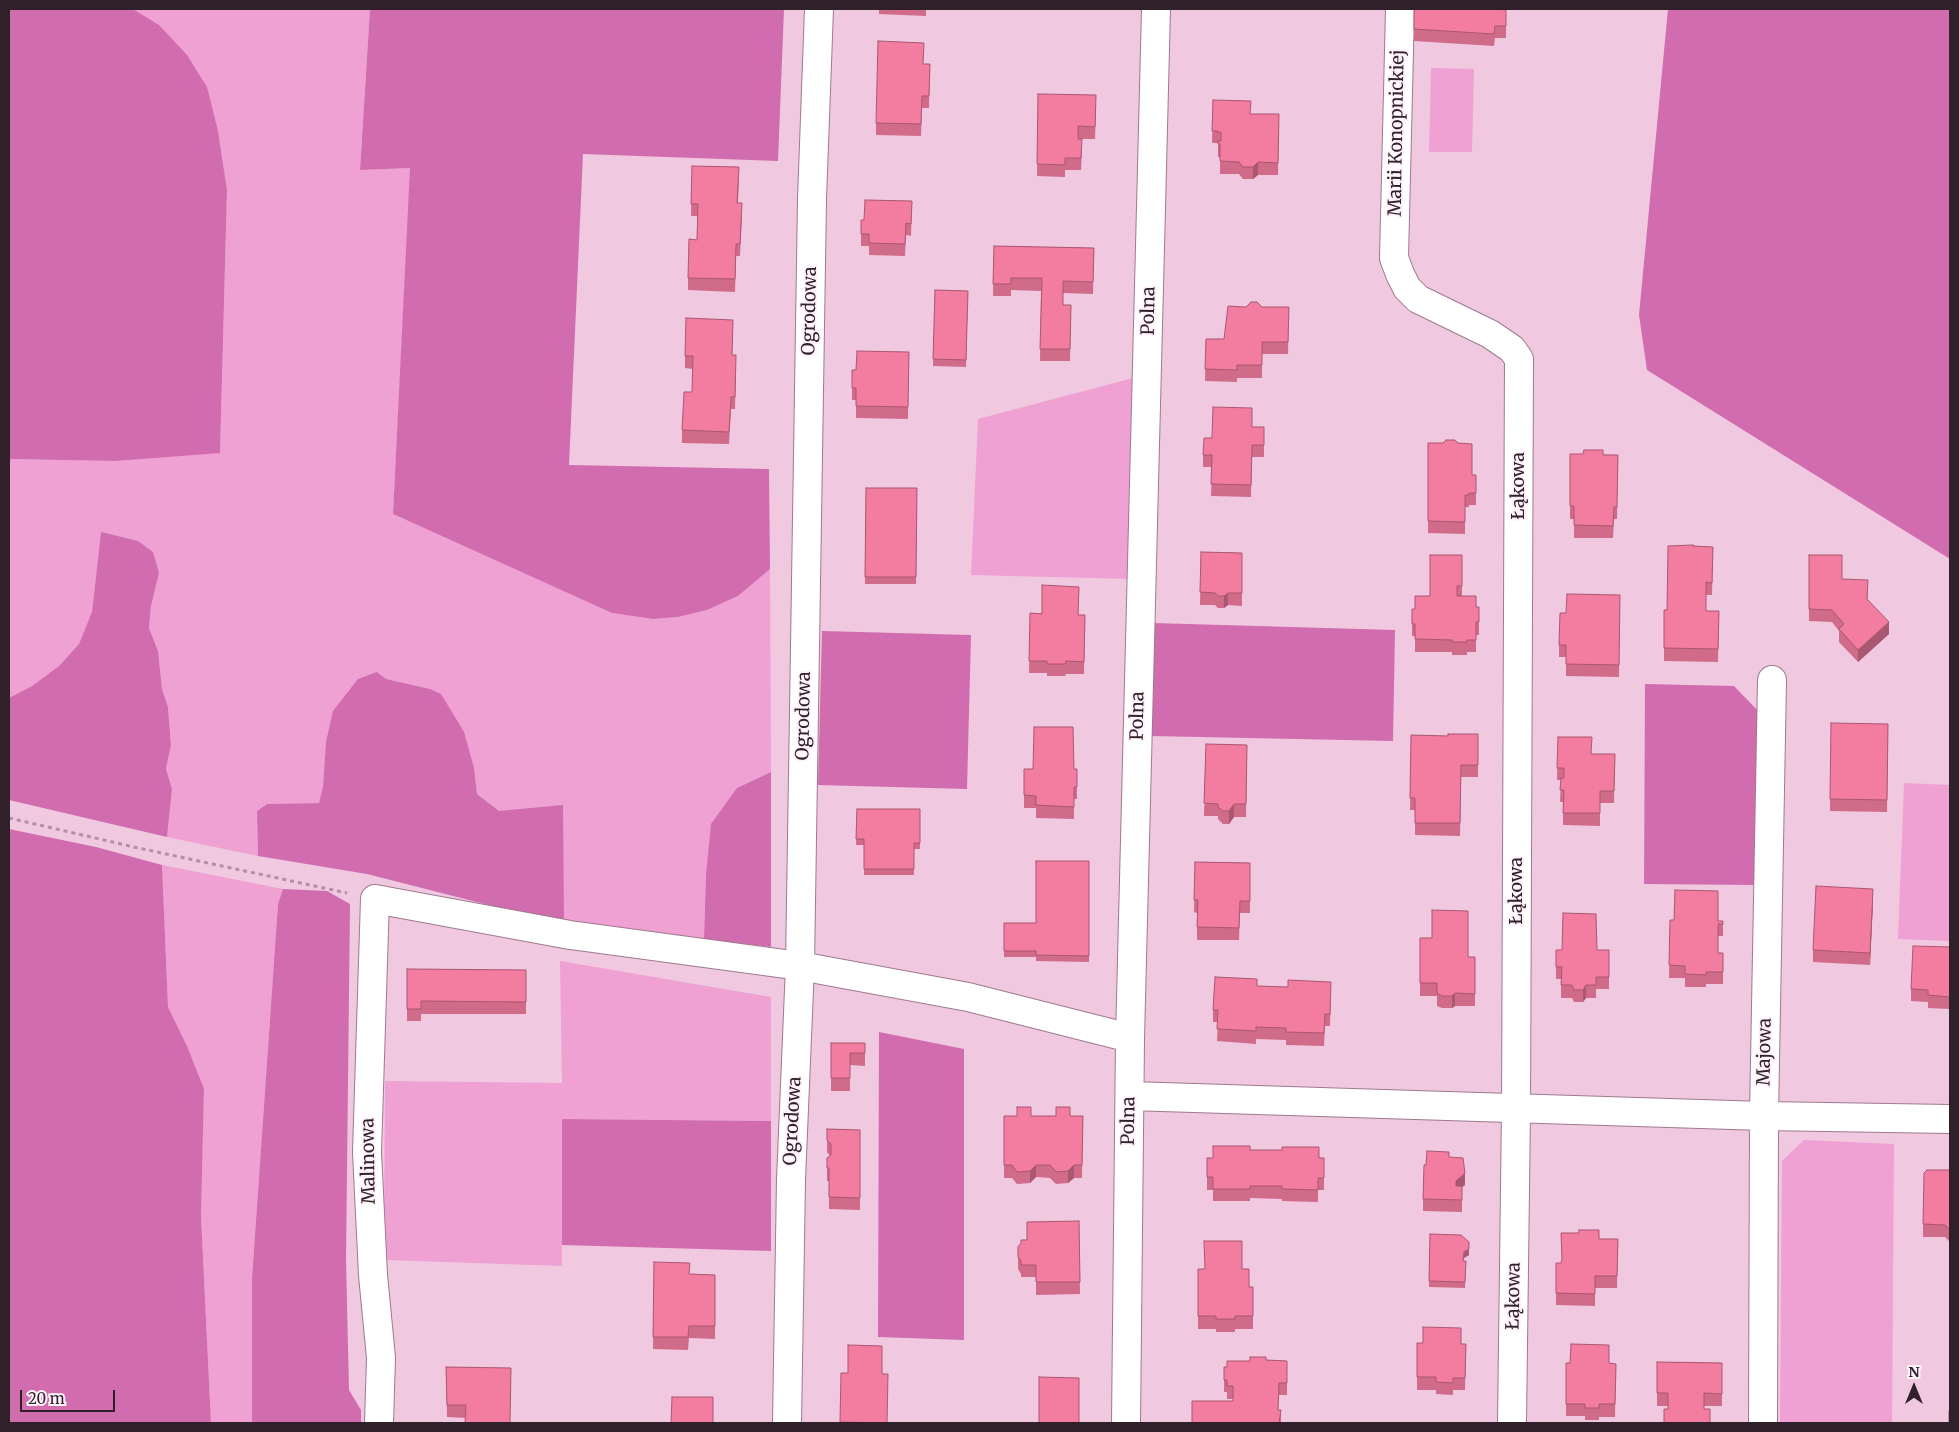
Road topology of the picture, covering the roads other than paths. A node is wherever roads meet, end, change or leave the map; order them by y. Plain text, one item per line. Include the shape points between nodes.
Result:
1 (819, 9) edge
2 (1156, 9) edge
3 (1400, 9) edge
4 (1519, 359) joint
5 (1772, 680) dead end
6 (800, 966) junction
7 (1130, 1038) junction
8 (1130, 1096) junction
9 (1516, 1110) junction
10 (1764, 1116) junction
11 (1950, 1119) edge
12 (379, 1423) edge
13 (787, 1423) edge
14 (1126, 1423) edge
15 (1512, 1423) edge
16 (1763, 1423) edge

1 - 6 street, Ogrodowa via 812,199
2 - 7 street, Polna
3 - 4 street, Marii Konopnickiej via 1394,258 1407,288 1418,299 1490,334 1512,349
4 - 9 street, Łąkowa
5 - 10 street, Majowa
6 - 7 street via 968,997
6 - 12 street, Malinowa via 570,935 375,899 367,1152 381,1358
6 - 13 street, Ogrodowa via 791,1180
7 - 8 street, Polna
8 - 9 street
8 - 14 street, Polna
9 - 10 street
9 - 15 street, Łąkowa
10 - 11 street
10 - 16 street, Majowa

